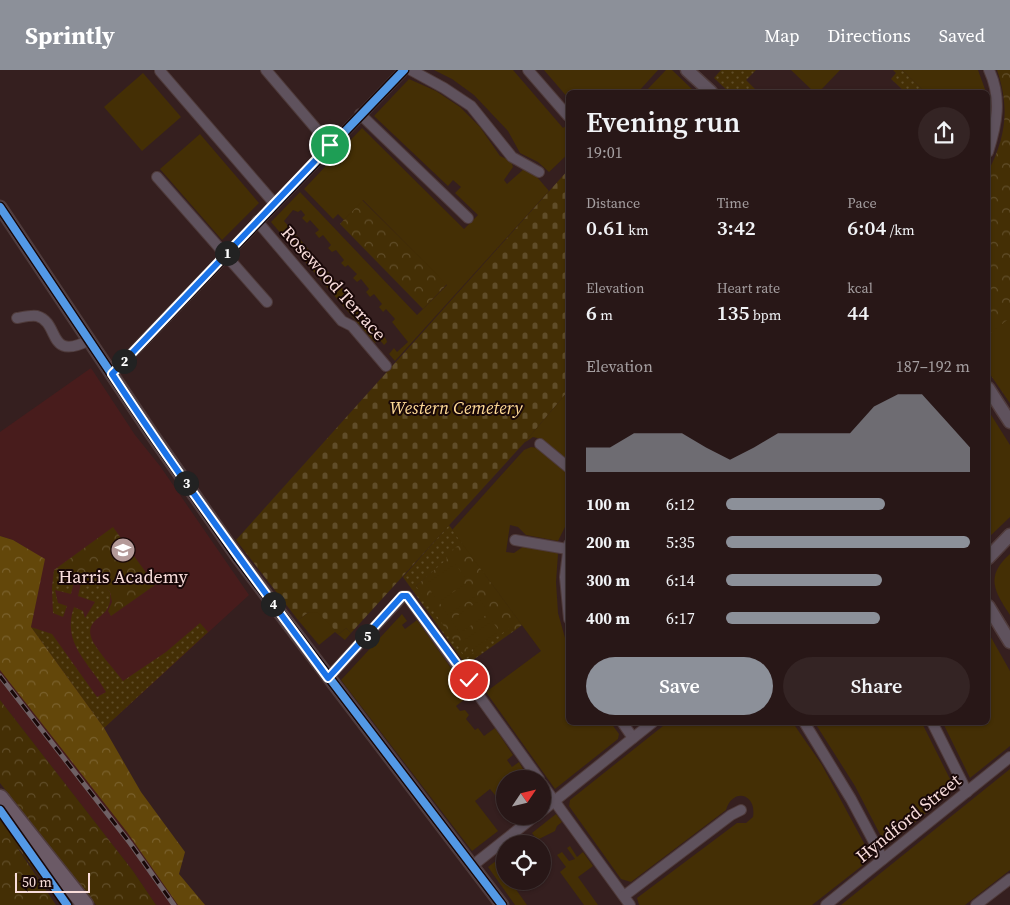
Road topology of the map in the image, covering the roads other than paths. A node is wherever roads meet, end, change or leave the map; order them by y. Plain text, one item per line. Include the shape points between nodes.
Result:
1 (266, 70) edge
2 (404, 70) edge
3 (411, 70) edge
4 (528, 70) edge
5 (687, 70) edge
6 (989, 70) edge
7 (160, 71) edge
8 (709, 90) edge
9 (360, 114) junction
10 (566, 114) edge
11 (990, 144) edge
12 (330, 145) junction
13 (539, 172) dead end
14 (157, 177) dead end
15 (274, 203) junction
16 (0, 207) edge
17 (468, 218) dead end
18 (257, 221) junction
19 (225, 255) junction
20 (267, 302) dead end
21 (16, 318) dead end
22 (91, 342) junction
23 (386, 366) dead end
24 (112, 374) junction
25 (990, 391) edge
26 (1010, 422) edge
27 (540, 444) dead end
28 (566, 466) edge
29 (1010, 535) edge
30 (515, 540) dead end
31 (566, 546) edge
32 (990, 556) edge
33 (566, 567) edge
34 (566, 588) edge
35 (990, 609) edge
36 (1010, 642) edge
37 (332, 683) junction
38 (624, 725) edge
39 (649, 725) edge
40 (806, 725) edge
41 (933, 725) edge
42 (633, 738) junction
43 (1010, 757) edge
44 (533, 770) edge
45 (966, 792) junction
46 (551, 795) edge
47 (0, 798) edge
48 (555, 800) junction
49 (551, 803) edge
50 (741, 810) dead end
51 (524, 825) edge
52 (882, 859) junction
53 (472, 866) junction
54 (1010, 879) edge
55 (627, 901) edge
56 (85, 905) edge
57 (502, 905) edge
58 (826, 905) edge
59 (976, 905) edge

1 - 12 street
2 - 9 street
3 - 13 street via 471,106 512,157
4 - 10 street
5 - 8 street
6 - 11 street via 998,96 997,118
7 - 15 street
9 - 12 street
9 - 17 street
12 - 15 street
14 - 19 street
15 - 18 street
16 - 22 street
18 - 19 street
18 - 23 street, Rosewood Terrace
19 - 20 street
19 - 24 street
21 - 22 street via 36,316 42,319 60,344 66,346 73,348
22 - 24 street
24 - 37 street via 239,558
25 - 26 street
27 - 28 street
29 - 32 street
30 - 31 street
33 - 34 street
35 - 36 street
37 - 44 street via 402,596 407,596
37 - 53 street
38 - 42 street
39 - 42 street
40 - 52 street
41 - 45 street
42 - 48 street
43 - 45 street, Hyndford Street
45 - 52 street, Hyndford Street
46 - 48 street
47 - 56 main road
48 - 49 street
48 - 55 street
50 - 55 street
51 - 53 street
52 - 58 street, Hyndford Street
53 - 57 street
54 - 59 street

